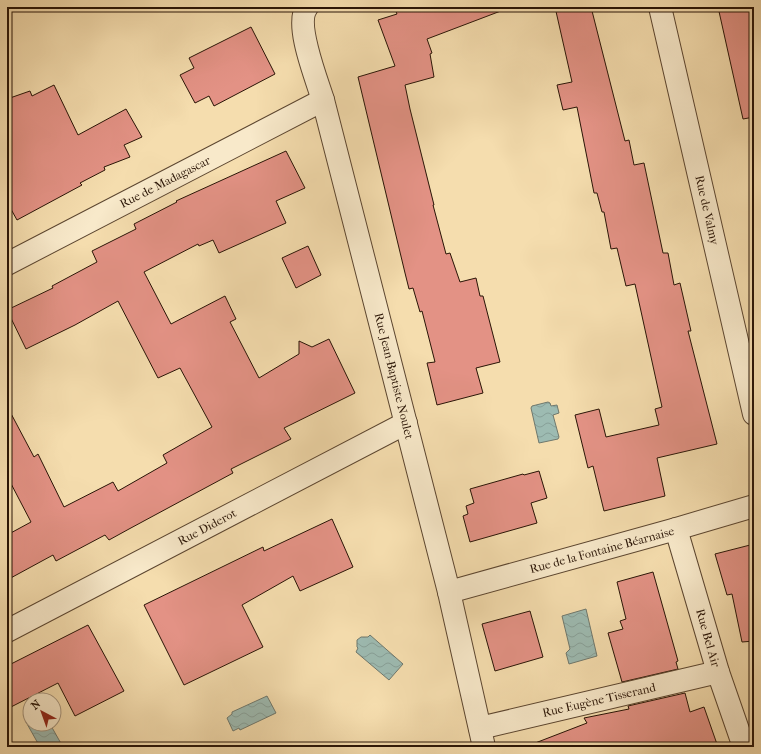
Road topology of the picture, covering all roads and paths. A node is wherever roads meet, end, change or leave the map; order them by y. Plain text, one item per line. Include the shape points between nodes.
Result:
1 (307, 7) edge
2 (660, 7) edge
3 (323, 100) junction
4 (7, 264) edge
5 (754, 414) edge
6 (406, 423) junction
7 (754, 506) edge
8 (676, 529) junction
9 (449, 592) junction
10 (7, 632) edge
11 (718, 672) junction
12 (482, 738) edge
13 (744, 747) edge

1 - 3 street, Rue Jean-Baptiste Noulet via 303,20 304,33
2 - 5 street, Rue de Valmy
3 - 4 street, Rue de Madagascar
3 - 6 street, Rue Jean-Baptiste Noulet
6 - 9 street, Rue Jean-Baptiste Noulet
6 - 10 street, Rue Diderot
7 - 8 street, Rue de la Fontaine Béarnaise
8 - 9 street, Rue de la Fontaine Béarnaise
8 - 11 street, Rue Bel Air
9 - 12 street, Rue Jean-Baptiste Noulet
11 - 12 street, Rue Eugène Tisserand
11 - 13 street, Rue Bel Air

